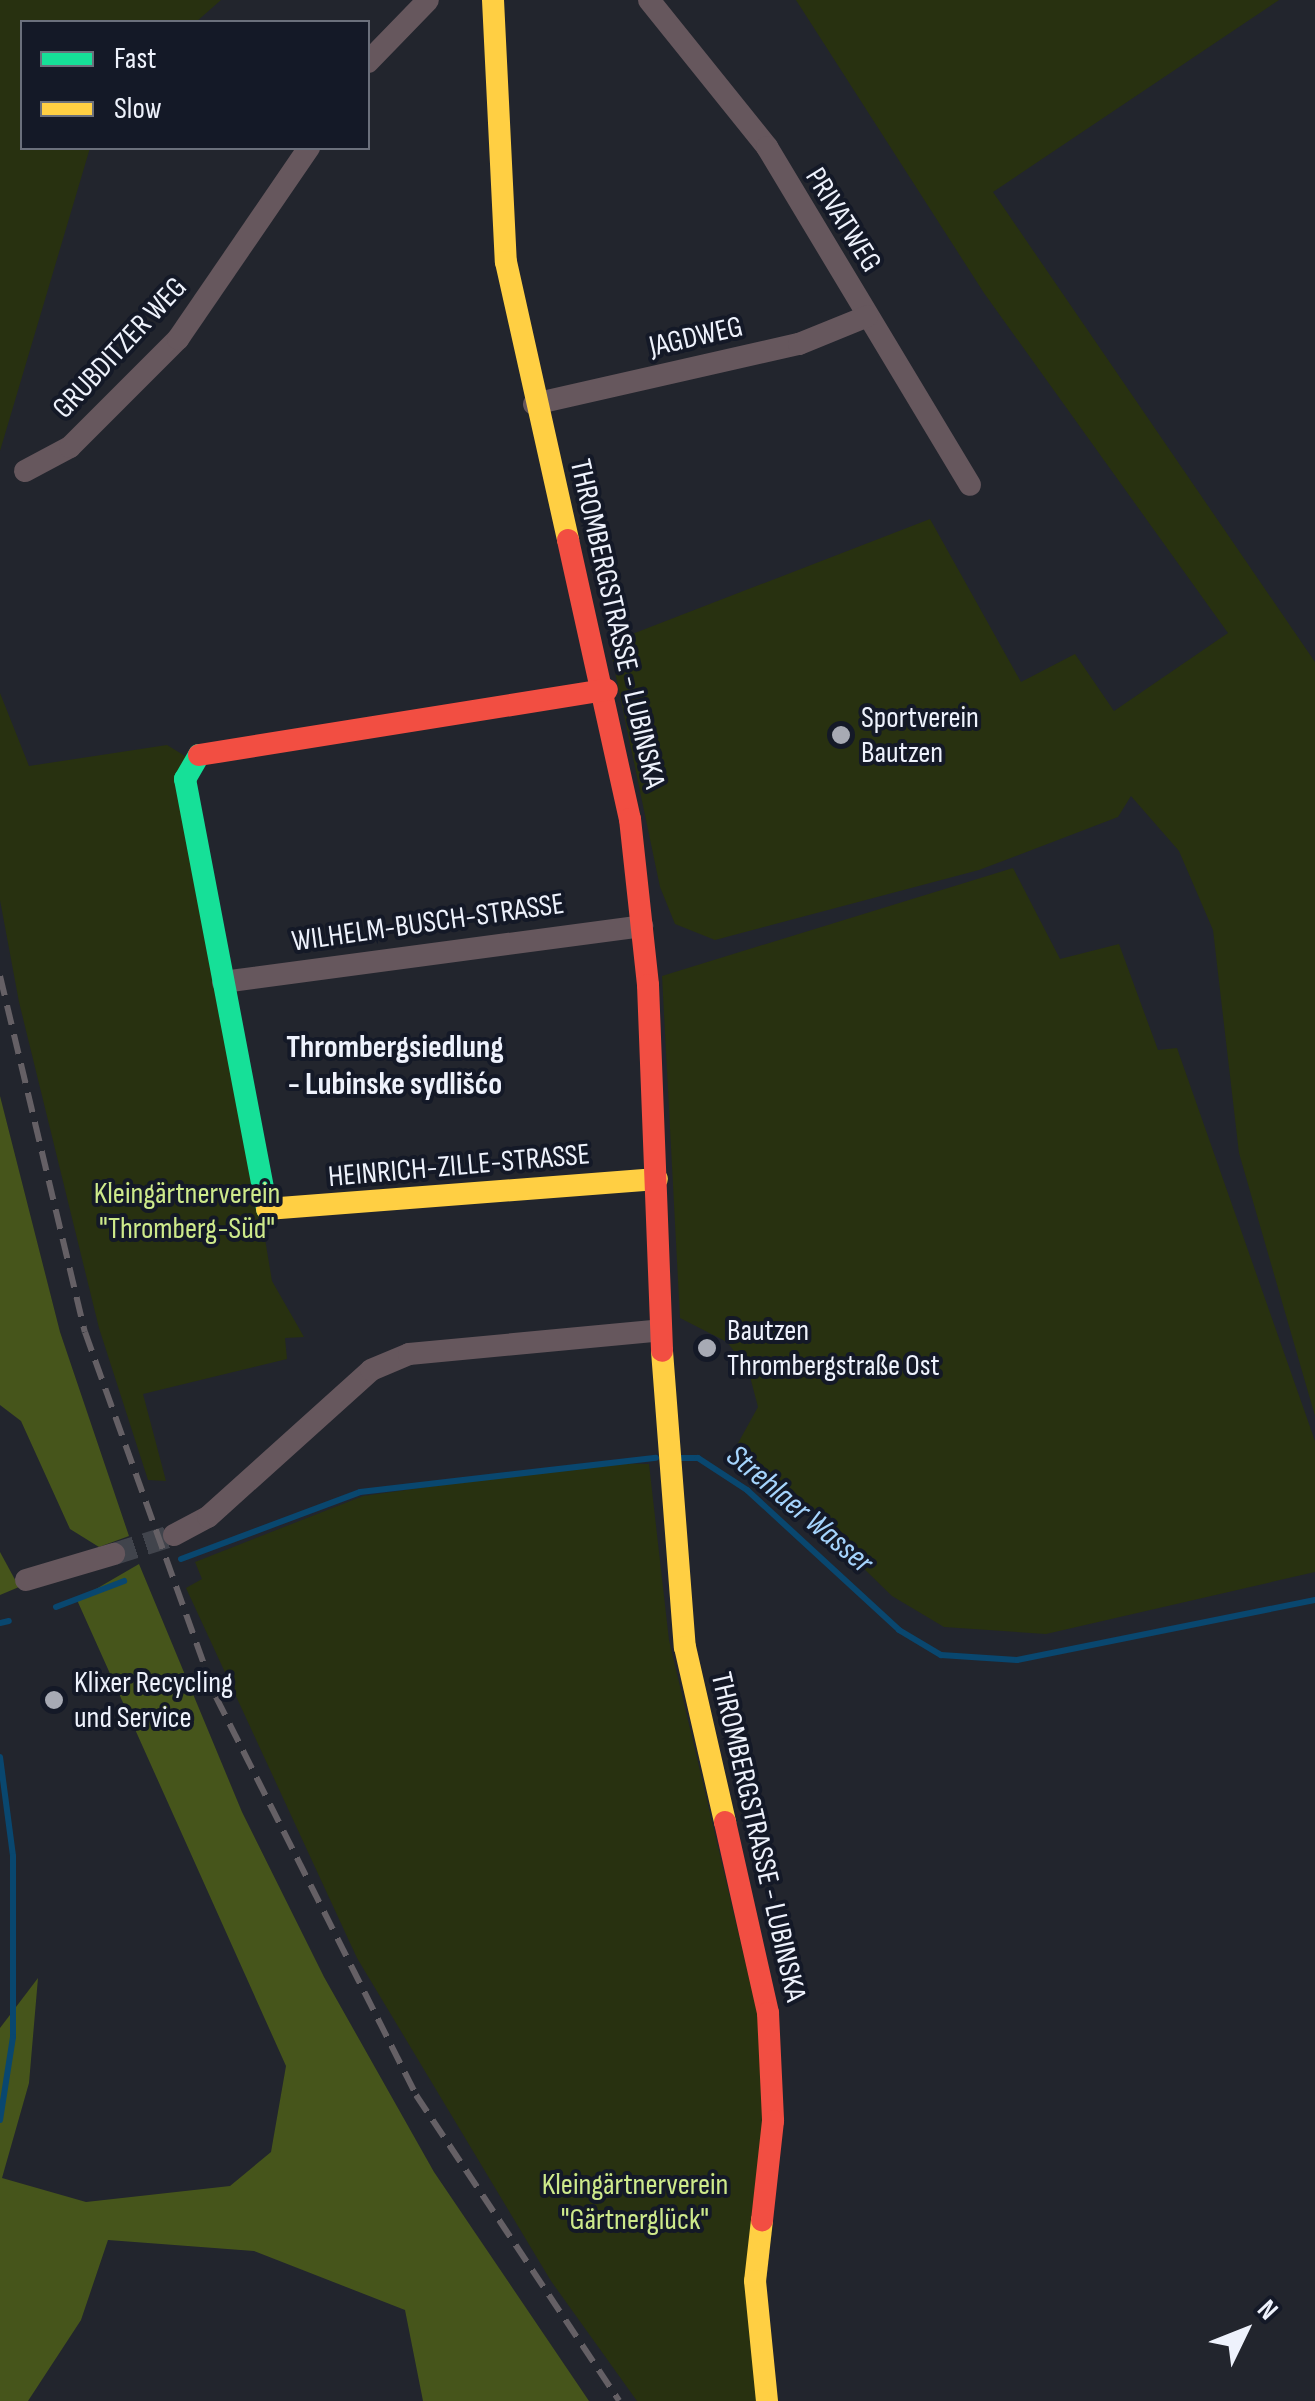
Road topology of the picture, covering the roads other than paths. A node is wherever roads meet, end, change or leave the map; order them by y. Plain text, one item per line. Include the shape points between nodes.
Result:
1 (428, 0) edge
2 (494, 0) edge
3 (648, 0) edge
4 (370, 60) edge
5 (308, 150) edge
6 (868, 316) junction
7 (534, 404) junction
8 (25, 471) dead end
9 (970, 484) dead end
10 (607, 690) junction
11 (642, 926) junction
12 (222, 982) junction
13 (657, 1178) junction
14 (662, 1330) junction
15 (174, 1535) tunnel mouth
16 (114, 1554) tunnel mouth
17 (26, 1580) dead end
18 (768, 2401) edge

1 - 4 street
2 - 7 street, THROMBERGSTRASSE - LUBINSKA via 506,262
3 - 6 street, PRIVATWEG via 739,106
5 - 8 street, GRUBDITZER WEG via 178,339 70,447
6 - 7 street, JAGDWEG via 799,344
6 - 9 street, PRIVATWEG
7 - 10 street, THROMBERGSTRASSE - LUBINSKA
10 - 11 street, THROMBERGSTRASSE - LUBINSKA
10 - 12 street via 192,758 185,779
11 - 12 street, WILHELM-BUSCH-STRASSE
11 - 13 street, THROMBERGSTRASSE - LUBINSKA
12 - 13 street, HEINRICH-ZILLE-STRASSE via 266,1211
13 - 14 street, THROMBERGSTRASSE - LUBINSKA
14 - 15 street via 409,1354 371,1370 208,1517
14 - 18 street, THROMBERGSTRASSE - LUBINSKA via 685,1646 768,2013 773,2121 756,2281
16 - 17 street

